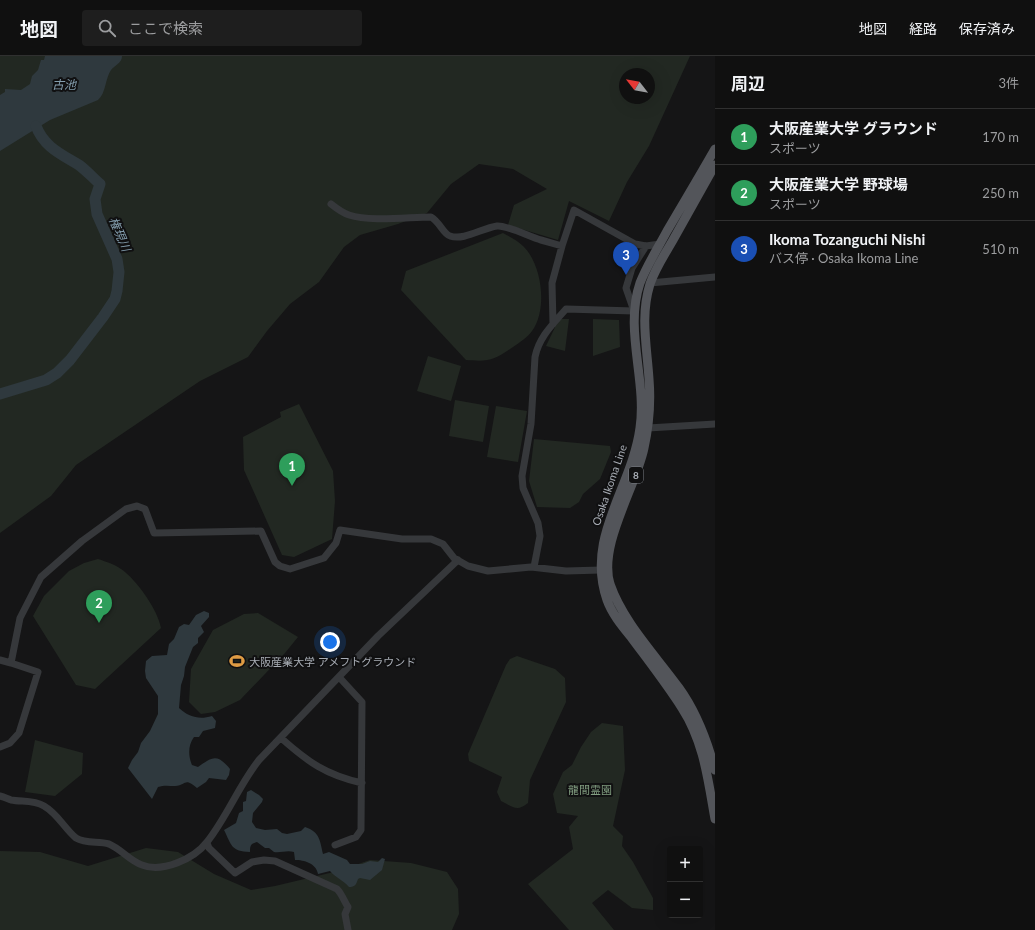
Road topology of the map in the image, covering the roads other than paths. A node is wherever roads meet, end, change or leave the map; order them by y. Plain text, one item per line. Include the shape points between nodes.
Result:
1 (715, 149) edge
2 (715, 165) edge
3 (331, 204) dead end
4 (660, 244) junction
5 (562, 246) junction
6 (646, 246) junction
7 (715, 277) edge
8 (650, 283) junction
9 (634, 312) junction
10 (553, 324) junction
11 (715, 424) edge
12 (648, 428) junction
13 (458, 560) junction
14 (534, 567) junction
15 (601, 570) junction
16 (0, 660) edge
17 (11, 663) junction
18 (339, 678) junction
19 (281, 738) junction
20 (0, 747) edge
21 (715, 770) edge
22 (362, 783) junction
23 (0, 796) edge
24 (715, 819) edge
25 (207, 843) junction
26 (335, 845) dead end
27 (348, 930) edge

1 - 4 main road, Osaka Ikoma Line / 8
2 - 8 main road, Osaka Ikoma Line / 8
3 - 5 street via 356,217 431,217 437,220 449,236 462,238 500,226
4 - 6 street
4 - 9 main road, Osaka Ikoma Line / 8 via 641,282
5 - 6 street via 574,210 635,244
5 - 10 street via 552,283
6 - 9 street via 632,268 626,288
7 - 8 street
8 - 12 main road, Osaka Ikoma Line / 8 via 645,302 644,332 650,379
9 - 10 street via 566,309
9 - 15 main road, Osaka Ikoma Line / 8 via 642,404 640,428 630,469 604,535
10 - 14 street via 543,336 535,357 531,424 522,476 523,488 538,523 540,536
11 - 12 street
12 - 21 main road, Osaka Ikoma Line / 8 via 641,457 614,530 608,559 610,583 619,605 631,624 696,715
13 - 14 street via 468,566 488,571
13 - 17 street via 443,544 431,539 402,539 340,530 336,543 324,558 290,569 275,562 261,531 154,533 145,509 137,506 126,509 82,541 41,577 20,618
13 - 18 street via 378,636
14 - 15 street via 566,571
15 - 24 main road, Osaka Ikoma Line / 8 via 608,603 683,709 693,728 705,763
16 - 17 street
17 - 20 street via 38,672 19,733 10,743
18 - 19 street
18 - 22 street via 362,702
19 - 22 street via 304,758 331,774
19 - 25 street via 251,770
22 - 26 street via 361,830 356,837
23 - 25 street via 43,805 56,814 77,838 109,844 141,865 151,868 169,866 190,856
25 - 27 street via 235,873 252,862 275,861 337,889 348,907 345,914

